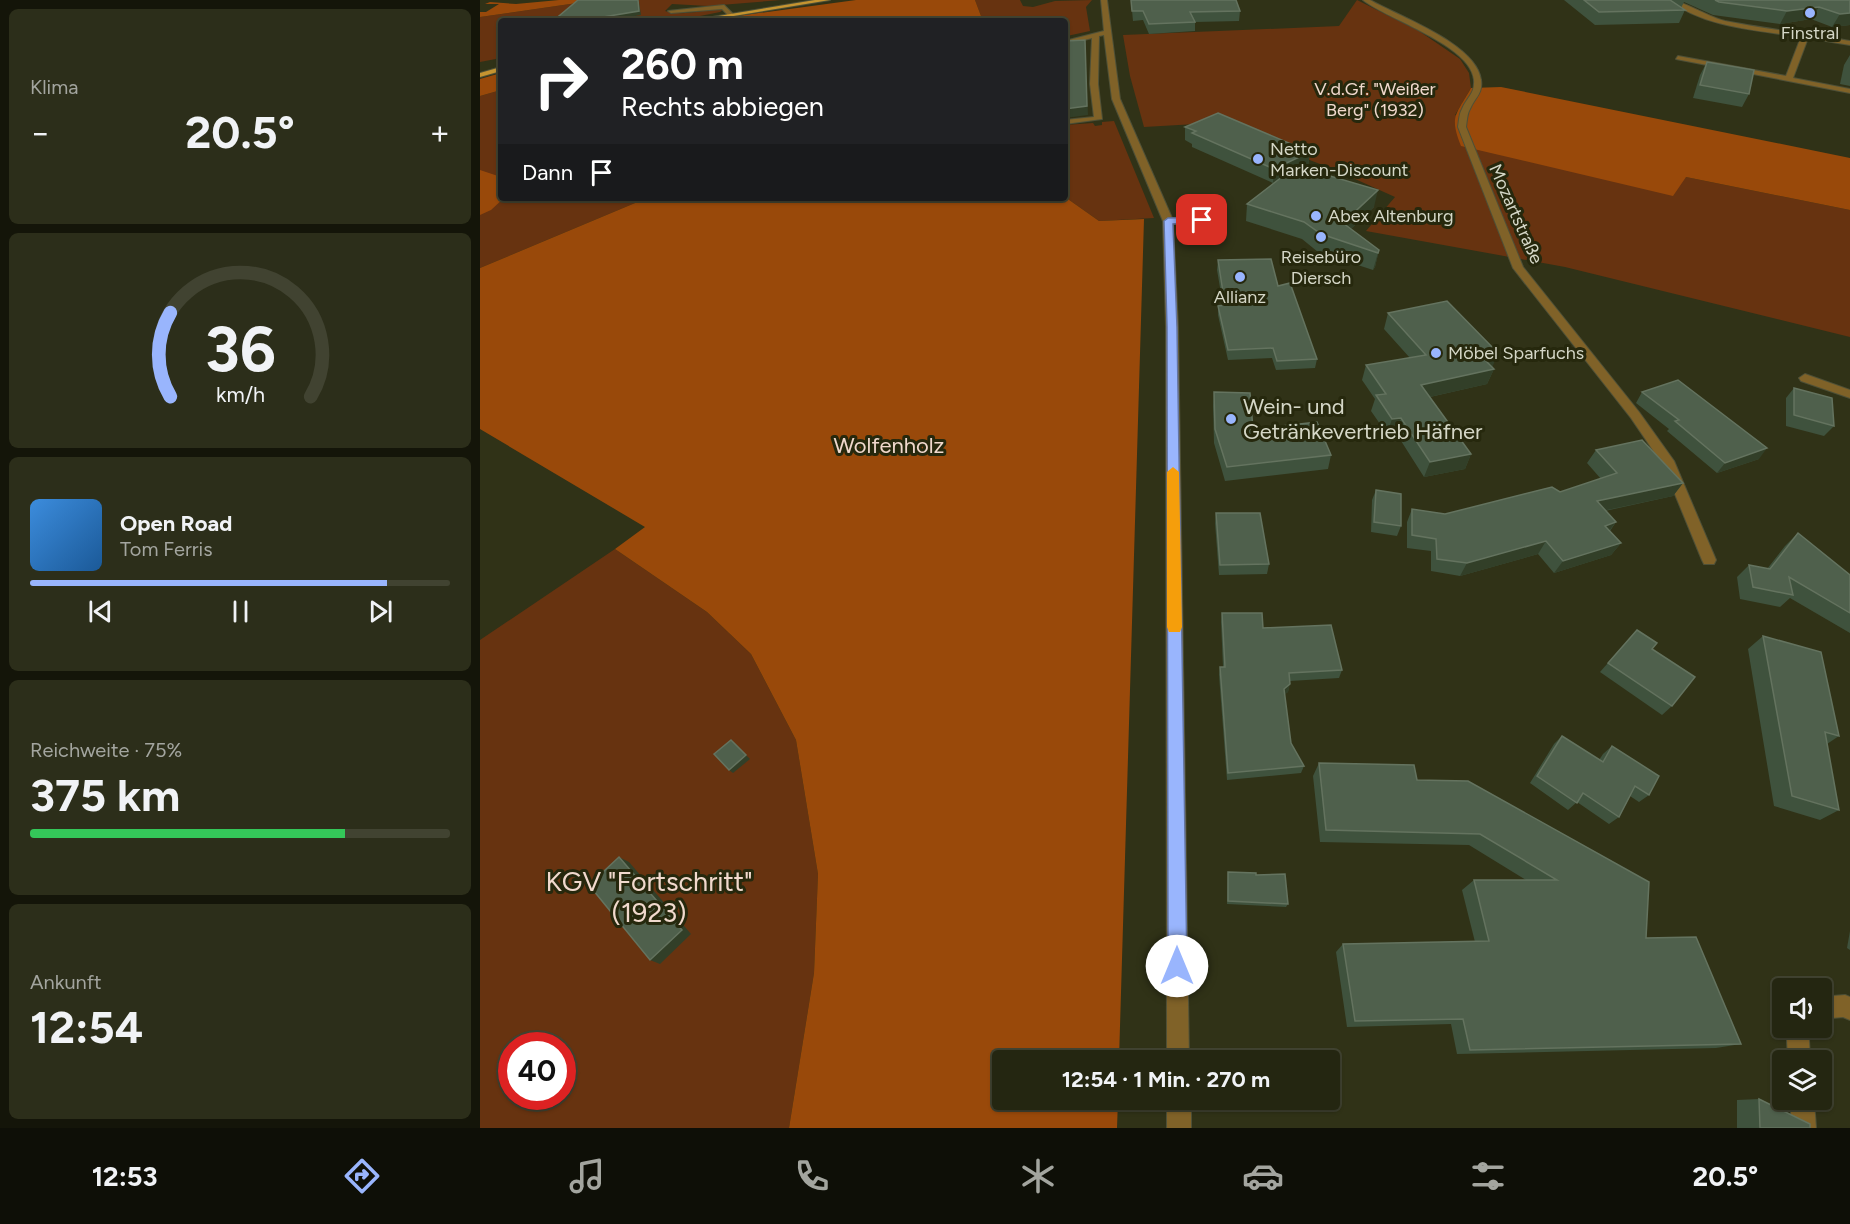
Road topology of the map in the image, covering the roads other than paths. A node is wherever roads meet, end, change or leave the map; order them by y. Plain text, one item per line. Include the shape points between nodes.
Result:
1 (827, 0) edge
2 (1104, 0) edge
3 (1366, 0) edge
4 (1672, 0) edge
5 (671, 11) dead end
6 (730, 14) junction
7 (708, 18) edge
8 (727, 18) edge
9 (1101, 33) junction
10 (1805, 36) junction
11 (1068, 42) edge
12 (1850, 43) edge
13 (1678, 58) dead end
14 (498, 70) edge
15 (480, 75) edge
16 (1789, 79) junction
17 (1850, 91) edge
18 (1068, 122) edge
19 (1202, 220) dead end
20 (1168, 221) junction
21 (1805, 378) dead end
22 (1850, 394) edge
23 (1708, 560) dead end
24 (1832, 1007) edge
25 (1850, 1009) edge
26 (1178, 1050) edge
27 (1179, 1110) edge
28 (1803, 1110) edge
29 (1179, 1128) edge
30 (1804, 1128) edge

1 - 6 main road
2 - 9 street
3 - 23 street, Mozartstraße via 1455,48 1472,64 1477,92 1466,108 1462,127 1518,268 1669,464
4 - 10 street via 1705,17
5 - 6 street via 724,7
6 - 7 main road
6 - 8 street
9 - 11 street
9 - 18 street via 1094,84 1098,119
9 - 20 street via 1116,99
10 - 12 street
10 - 16 street
13 - 16 street
14 - 15 main road
16 - 17 street
19 - 20 street
20 - 26 street
21 - 22 street
24 - 25 street
27 - 29 street
28 - 30 street

